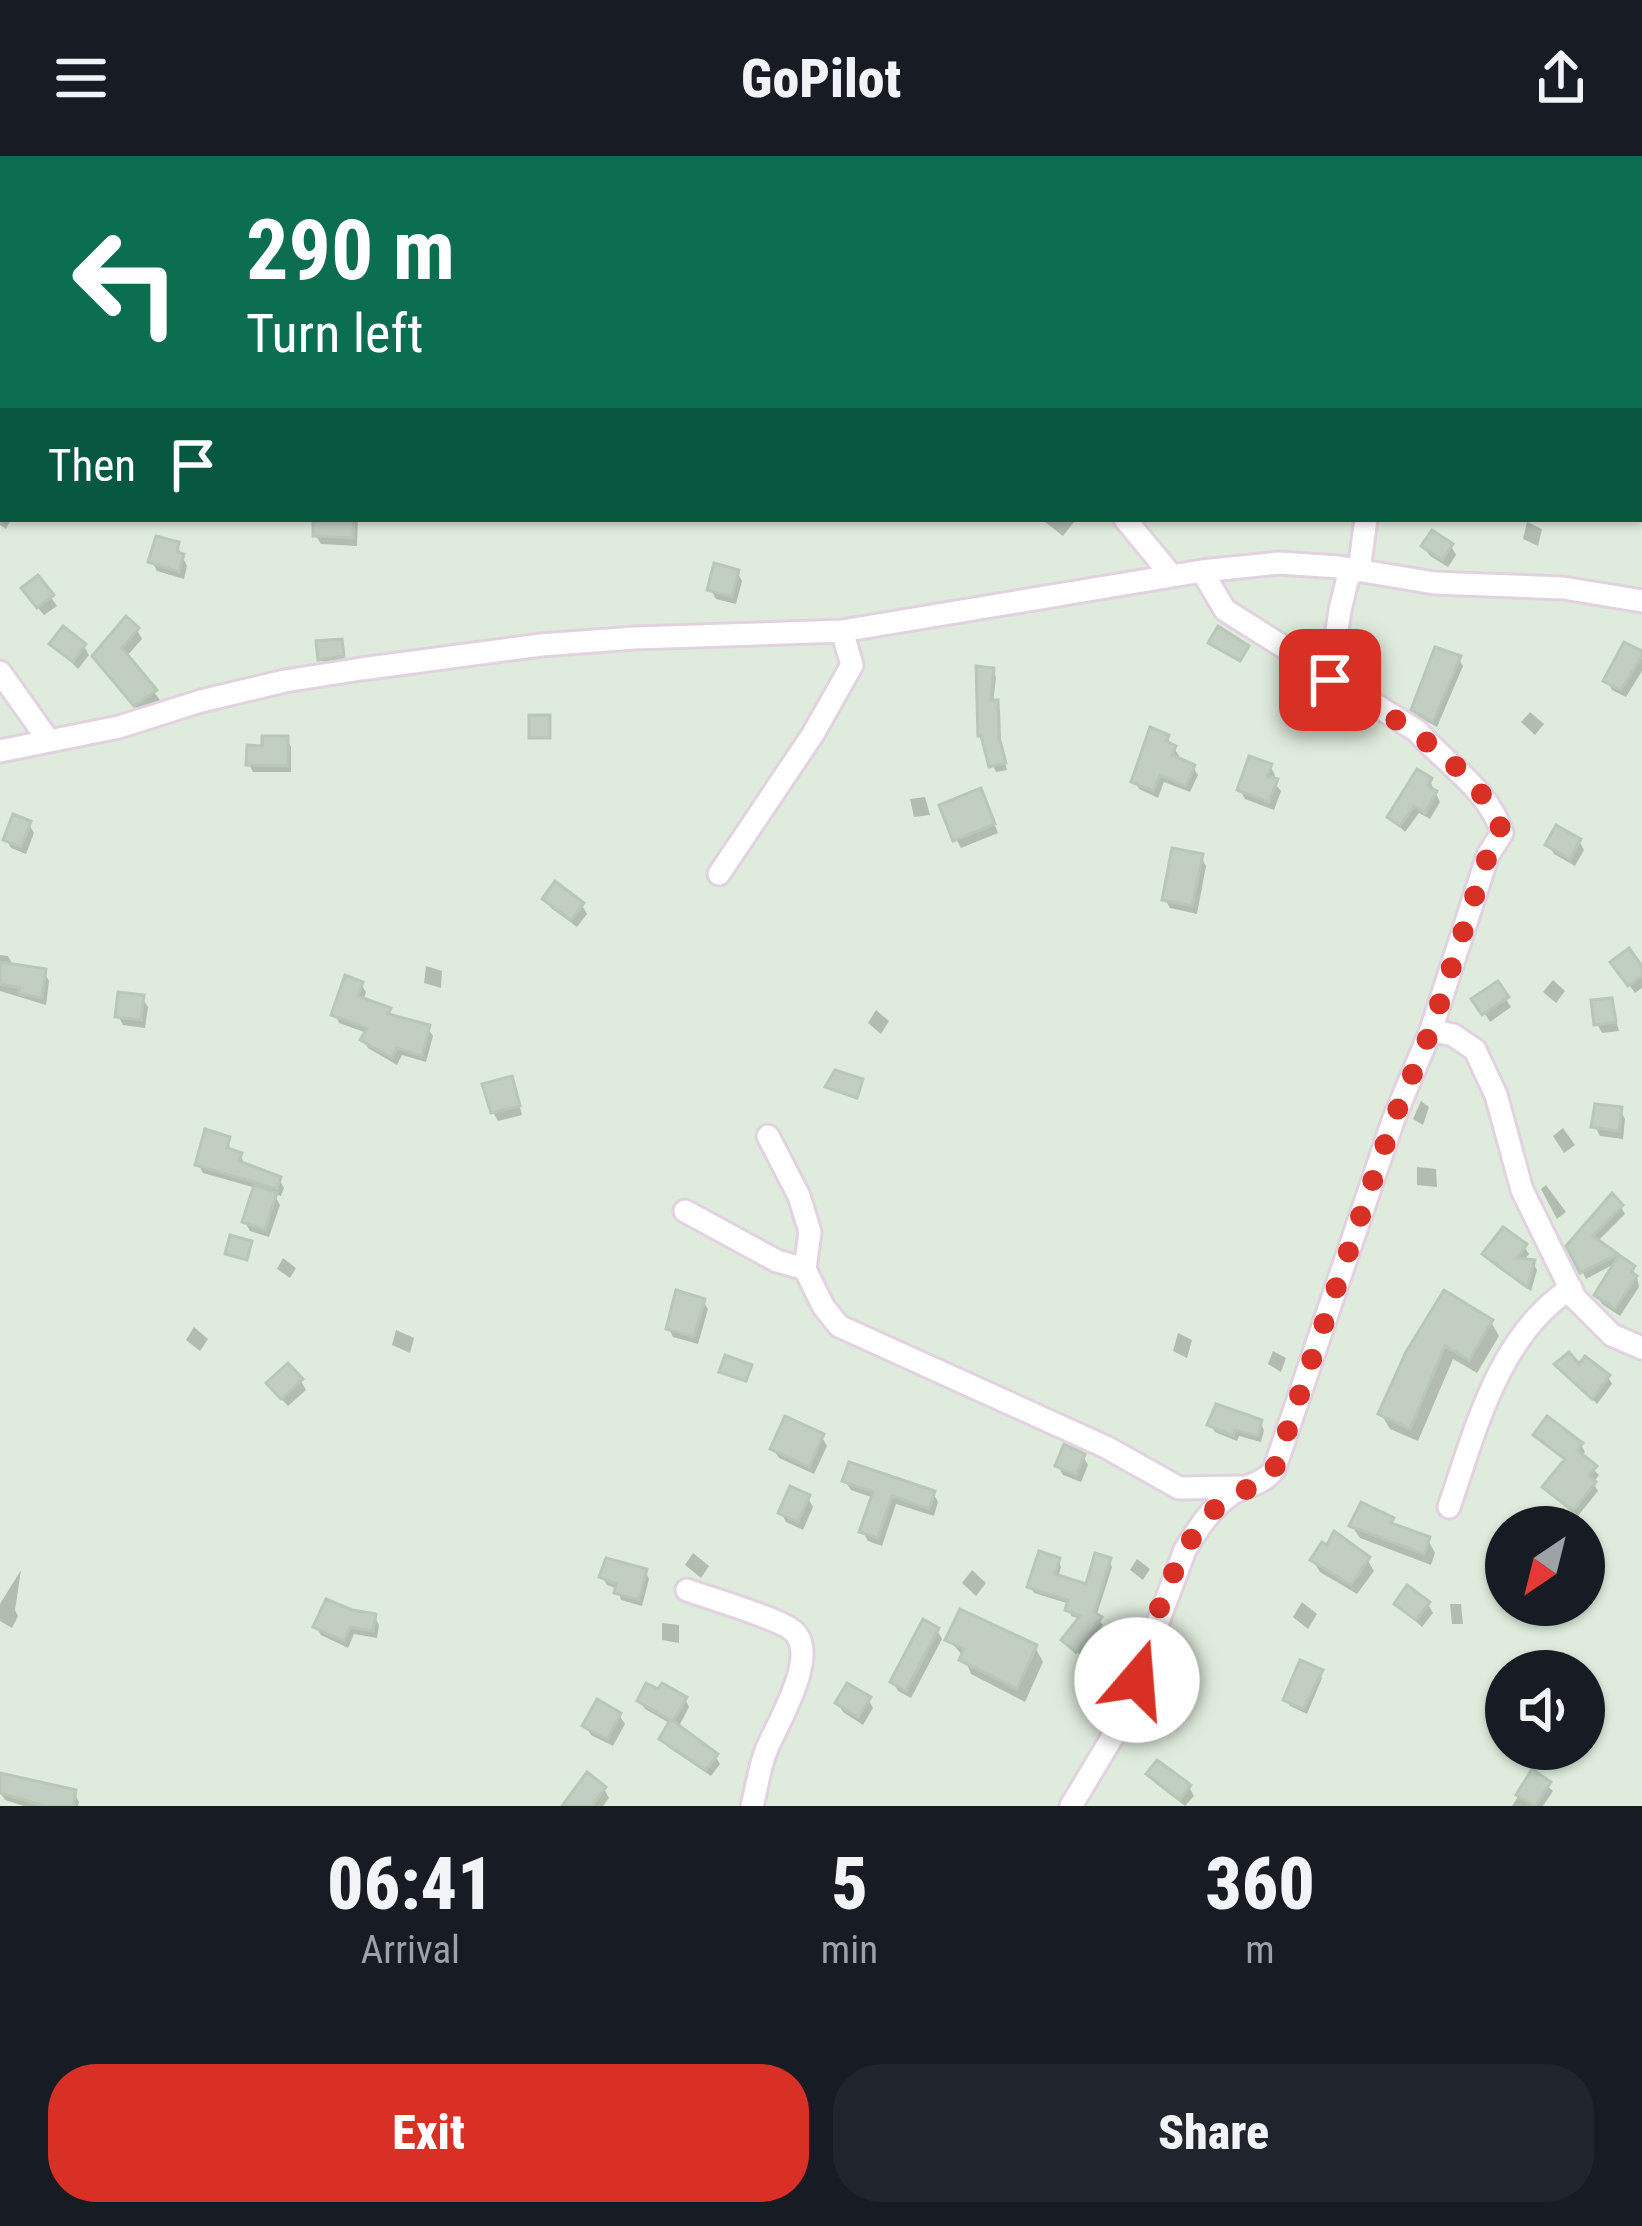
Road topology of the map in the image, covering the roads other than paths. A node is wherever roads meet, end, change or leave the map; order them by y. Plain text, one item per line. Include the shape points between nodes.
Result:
1 (1128, 522) edge
2 (1365, 522) edge
3 (1355, 570) junction
4 (1202, 571) junction
5 (1172, 575) junction
6 (1642, 601) edge
7 (842, 631) junction
8 (0, 672) edge
9 (1330, 680) junction
10 (49, 740) junction
11 (0, 752) edge
12 (719, 874) dead end
13 (1431, 1030) junction
14 (768, 1136) dead end
15 (685, 1211) dead end
16 (805, 1269) junction
17 (1570, 1288) junction
18 (1642, 1348) edge
19 (1248, 1486) junction
20 (1449, 1508) dead end
21 (687, 1590) dead end
22 (752, 1806) edge
23 (1070, 1806) edge

1 - 5 street
2 - 3 street
3 - 4 street via 1279,563
3 - 6 street
3 - 9 street
4 - 5 street
4 - 9 street via 1225,610
5 - 7 street
7 - 10 street via 542,645 361,669
7 - 12 street via 852,664
8 - 10 street
9 - 13 street via 1417,731 1498,819 1502,833
10 - 11 street
13 - 17 street via 1475,1050 1522,1190
13 - 19 street via 1289,1434 1274,1470
14 - 16 street via 810,1232
15 - 16 street
16 - 19 street via 839,1326 1179,1488
17 - 18 street via 1612,1335
17 - 20 street via 1532,1320 1490,1389
19 - 23 street via 1215,1508 1185,1550 1119,1726
21 - 22 street via 790,1628 801,1644 790,1702

